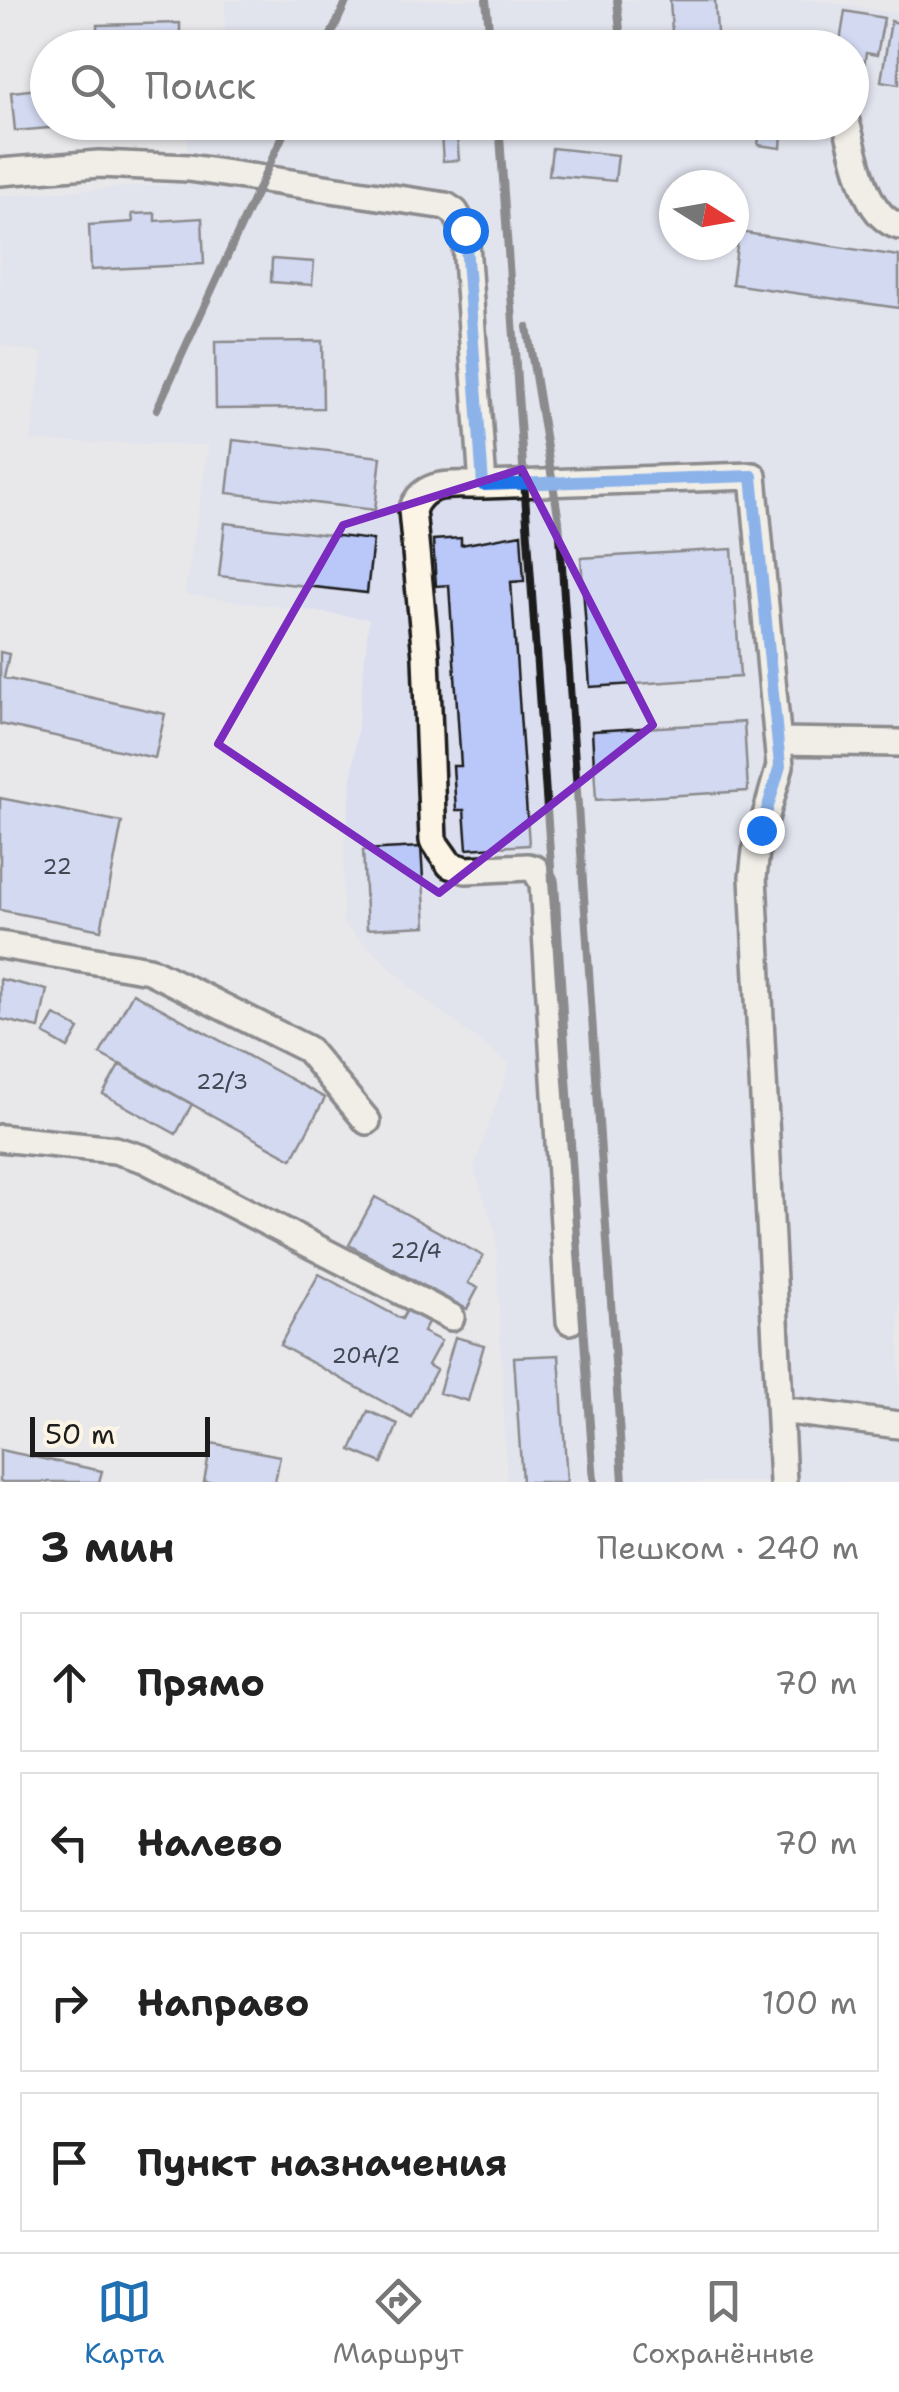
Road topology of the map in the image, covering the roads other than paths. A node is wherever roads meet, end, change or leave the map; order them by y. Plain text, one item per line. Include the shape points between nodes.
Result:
1 (852, 140) edge
2 (0, 172) edge
3 (899, 226) edge
4 (483, 485) junction
5 (779, 742) junction
6 (899, 744) edge
7 (0, 945) edge
8 (367, 1121) dead end
9 (0, 1138) edge
10 (451, 1317) dead end
11 (570, 1320) dead end
12 (780, 1410) junction
13 (899, 1425) edge
14 (783, 1482) edge

1 - 3 street via 871,202 885,221
2 - 4 street via 98,164 190,168 433,202 455,212 465,230
4 - 5 street via 752,476
4 - 11 street via 430,486 412,510 426,657 430,827 450,864 466,870 528,867 542,882
5 - 6 street
5 - 12 street via 775,792 753,877
7 - 8 street via 148,970 307,1049
9 - 10 street via 144,1158
12 - 13 street
12 - 14 street

